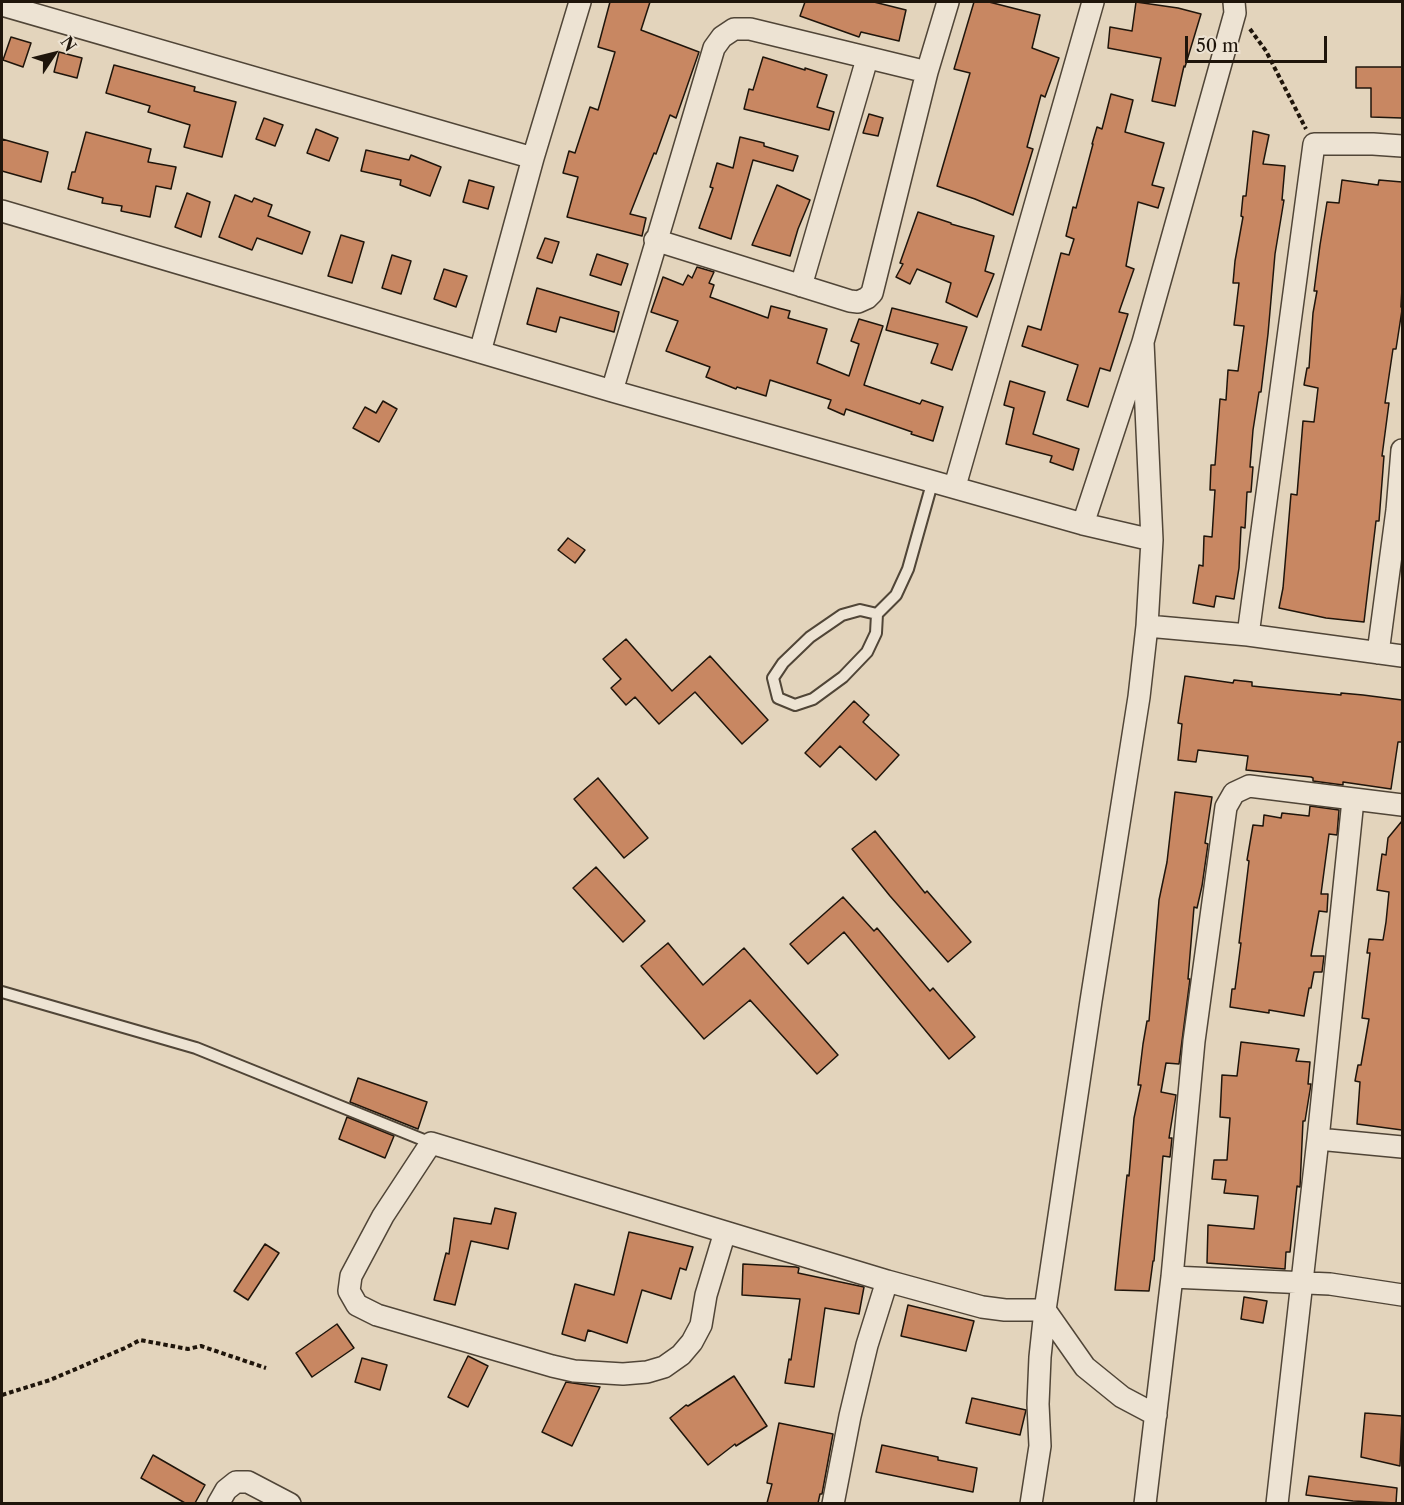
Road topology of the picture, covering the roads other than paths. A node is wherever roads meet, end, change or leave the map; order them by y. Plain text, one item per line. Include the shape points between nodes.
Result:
1 (580, 2) edge
2 (948, 2) edge
3 (1093, 2) edge
4 (2, 5) edge
5 (1234, 7) edge
6 (867, 59) junction
7 (927, 72) junction
8 (1402, 146) edge
9 (533, 158) junction
10 (2, 211) edge
11 (655, 240) junction
12 (801, 286) junction
13 (1143, 342) junction
14 (480, 352) junction
15 (612, 391) junction
16 (1402, 450) edge
17 (933, 480) junction
18 (955, 486) junction
19 (1400, 511) edge
20 (1083, 524) junction
21 (1152, 540) junction
22 (877, 614) junction
23 (1147, 626) junction
24 (1248, 635) junction
25 (1378, 653) junction
26 (1402, 656) edge
27 (1353, 801) junction
28 (1402, 806) edge
29 (2, 992) edge
30 (1318, 1139) junction
31 (432, 1143) junction
32 (1402, 1147) edge
33 (724, 1232) junction
34 (1172, 1277) junction
35 (887, 1281) junction
36 (1302, 1283) junction
37 (1402, 1295) edge
38 (1045, 1310) junction
39 (1156, 1415) junction
40 (218, 1503) edge
41 (290, 1503) edge
42 (832, 1503) edge
43 (1031, 1503) edge
44 (1145, 1503) edge
45 (1277, 1503) edge

1 - 9 street
2 - 7 street
3 - 18 street
4 - 9 street
5 - 13 street
6 - 7 street
6 - 11 street via 750,29 734,29 722,37 714,48
6 - 12 street
7 - 12 street via 872,293 858,302
8 - 24 street via 1314,144
9 - 14 street
10 - 14 street
11 - 12 street
11 - 15 street
13 - 20 street
13 - 21 street
14 - 15 street
15 - 17 street
16 - 19 street
17 - 18 street
17 - 22 lane via 908,569 896,595
18 - 20 street
19 - 25 street
20 - 21 street
21 - 23 street
22 - 22 lane via 876,633 867,652 843,677 813,699 795,705 778,698 773,678 810,636 842,615 860,610
23 - 24 street
23 - 38 street
24 - 25 street
25 - 26 street
27 - 28 street
27 - 30 street
27 - 34 street via 1249,786 1234,793 1226,807 1194,1041
29 - 31 lane via 196,1048
30 - 32 street
30 - 36 street
31 - 33 street
31 - 33 street via 383,1216 351,1276 349,1291 357,1305 377,1315 574,1371 647,1372 664,1367 693,1342
33 - 35 street
34 - 36 street
34 - 39 street
35 - 38 street via 982,1307
35 - 42 street via 862,1366
36 - 37 street
36 - 45 street
38 - 39 street via 1085,1367 1122,1397
38 - 43 street via 1038,1404 1040,1446
39 - 44 street
40 - 41 street via 236,1482 248,1482

